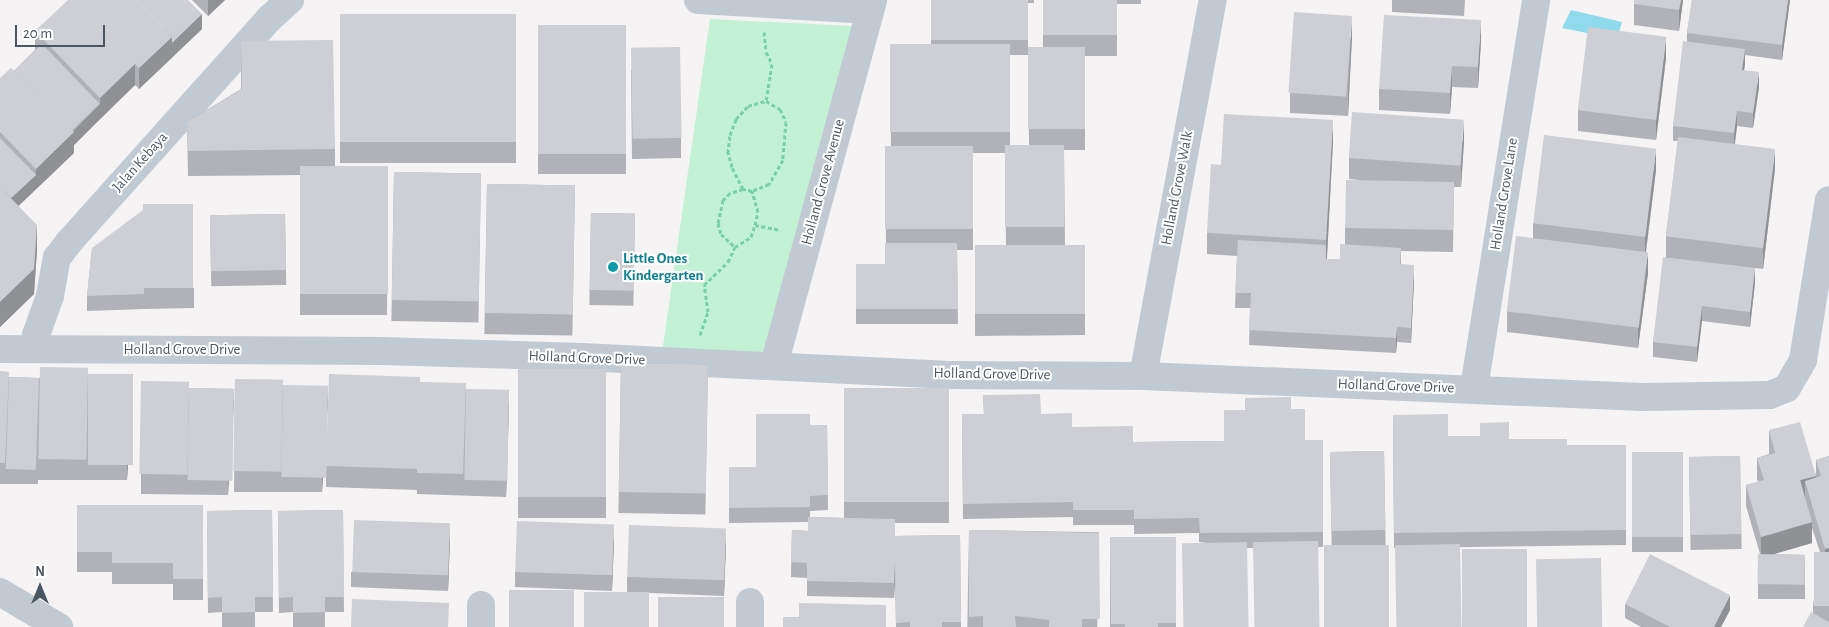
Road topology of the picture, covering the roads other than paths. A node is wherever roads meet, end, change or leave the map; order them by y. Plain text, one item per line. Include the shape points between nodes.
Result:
1 (290, 0) edge
2 (698, 0) edge
3 (1213, 0) edge
4 (1536, 0) edge
5 (872, 5) edge
6 (1829, 200) edge
7 (0, 349) edge
8 (36, 349) junction
9 (774, 365) junction
10 (1143, 376) junction
11 (1474, 388) junction
12 (0, 592) edge
13 (59, 627) edge

1 - 8 street, Jalan Kebaya via 270,18 68,242 57,258 50,296 36,335
2 - 5 street
3 - 10 street, Holland Grove Walk
4 - 11 street, Holland Grove Lane
5 - 9 street, Holland Grove Avenue
6 - 11 street, Holland Grove Drive via 1803,360 1787,388 1770,395 1691,398
7 - 8 street, Holland Grove Drive
8 - 9 street, Holland Grove Drive via 381,351
9 - 10 street, Holland Grove Drive via 946,375
10 - 11 street, Holland Grove Drive
12 - 13 street

